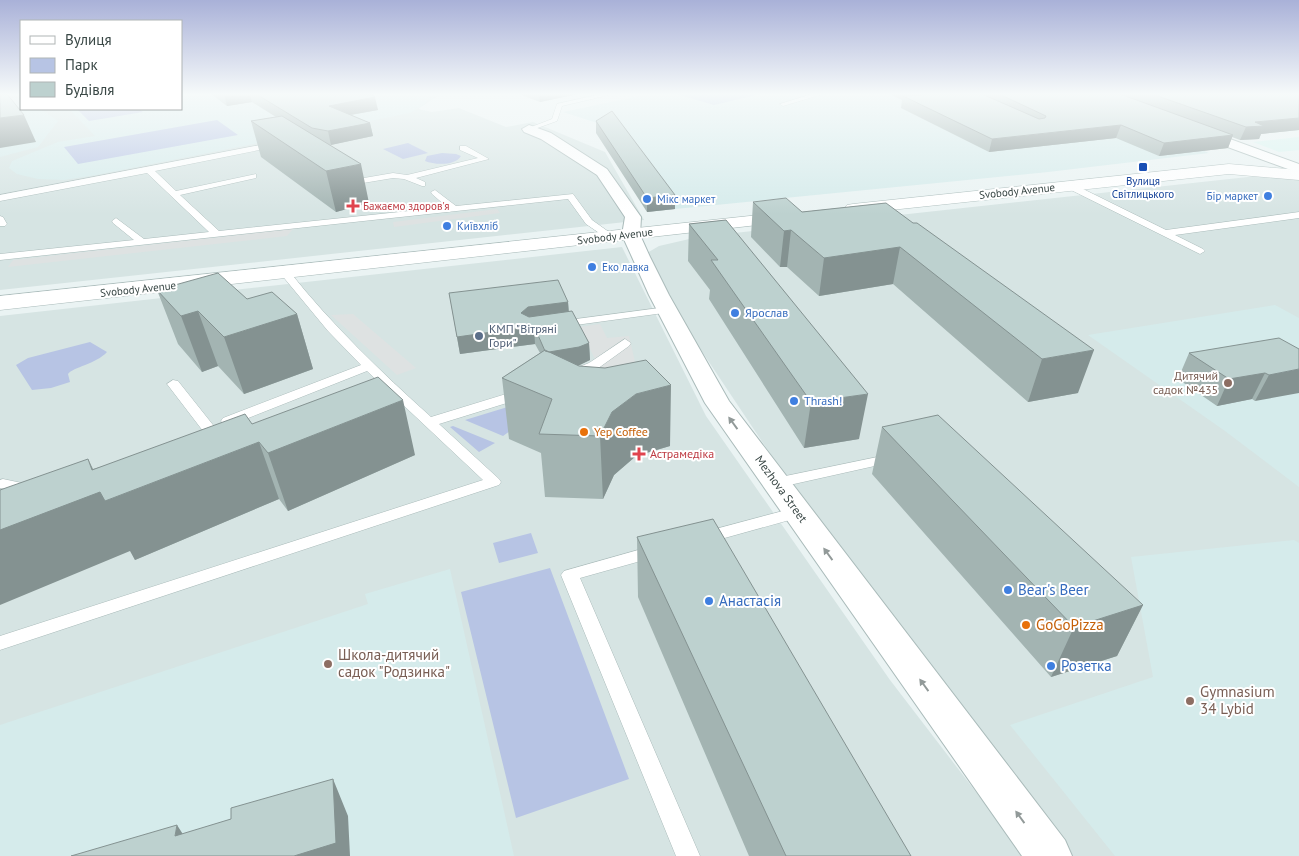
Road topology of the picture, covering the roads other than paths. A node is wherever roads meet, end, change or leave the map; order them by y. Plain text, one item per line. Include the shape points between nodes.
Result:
1 (541, 134) edge
2 (1204, 134) edge
3 (285, 142) edge
4 (463, 148) dead end
5 (1299, 159) edge
6 (1277, 161) junction
7 (1299, 168) edge
8 (1230, 169) junction
9 (149, 170) junction
10 (348, 172) dead end
11 (393, 174) junction
12 (1299, 175) edge
13 (253, 176) dead end
14 (409, 177) junction
15 (422, 184) dead end
16 (1070, 186) junction
17 (375, 188) dead end
18 (435, 192) dead end
19 (174, 194) junction
20 (0, 198) edge
21 (455, 209) junction
22 (835, 211) edge
23 (808, 214) edge
24 (1297, 216) edge
25 (116, 221) dead end
26 (1166, 233) junction
27 (217, 234) junction
28 (621, 236) junction
29 (142, 242) junction
30 (1200, 251) dead end
31 (0, 256) edge
32 (285, 273) junction
33 (0, 304) edge
34 (667, 310) junction
35 (547, 326) edge
36 (625, 343) dead end
37 (370, 366) junction
38 (560, 379) edge
39 (173, 384) dead end
40 (535, 390) edge
41 (431, 422) junction
42 (208, 428) junction
43 (190, 435) edge
44 (903, 456) edge
45 (776, 483) junction
46 (3, 484) dead end
47 (47, 486) edge
48 (798, 512) junction
49 (688, 542) edge
50 (669, 547) edge
51 (0, 643) edge
52 (688, 856) edge
53 (1049, 856) edge

1 - 28 street, Mezhova Street via 602,172 633,217
2 - 6 street
3 - 9 lane
4 - 14 lane via 485,159
5 - 6 street, Svobody Avenue
6 - 7 street
6 - 8 street, Svobody Avenue
8 - 12 street, Svobody Avenue
8 - 16 street, Svobody Avenue
9 - 19 lane
9 - 20 lane
10 - 11 lane via 363,181
11 - 14 lane
11 - 17 lane via 377,183
13 - 19 lane
14 - 15 lane
16 - 22 street, Svobody Avenue
16 - 26 lane
18 - 21 lane
19 - 27 lane
21 - 27 lane
21 - 28 lane via 570,196 589,222
23 - 28 street, Svobody Avenue
24 - 26 lane
25 - 29 lane
26 - 30 lane
27 - 29 lane
28 - 32 street, Svobody Avenue
28 - 34 street, Mezhova Street
29 - 31 lane
32 - 33 street, Svobody Avenue
32 - 37 lane via 301,295
34 - 35 lane
45 -> 34 street, Mezhova Street via 718,403
36 - 38 lane via 593,366
37 - 41 lane
37 - 42 lane
39 - 42 lane
40 - 41 lane
41 - 51 lane via 494,482
42 - 43 lane
44 - 45 lane
45 - 48 street, Mezhova Street
46 - 47 lane via 38,490
48 - 49 lane
53 -> 48 street, Mezhova Street
50 - 52 lane via 570,574

